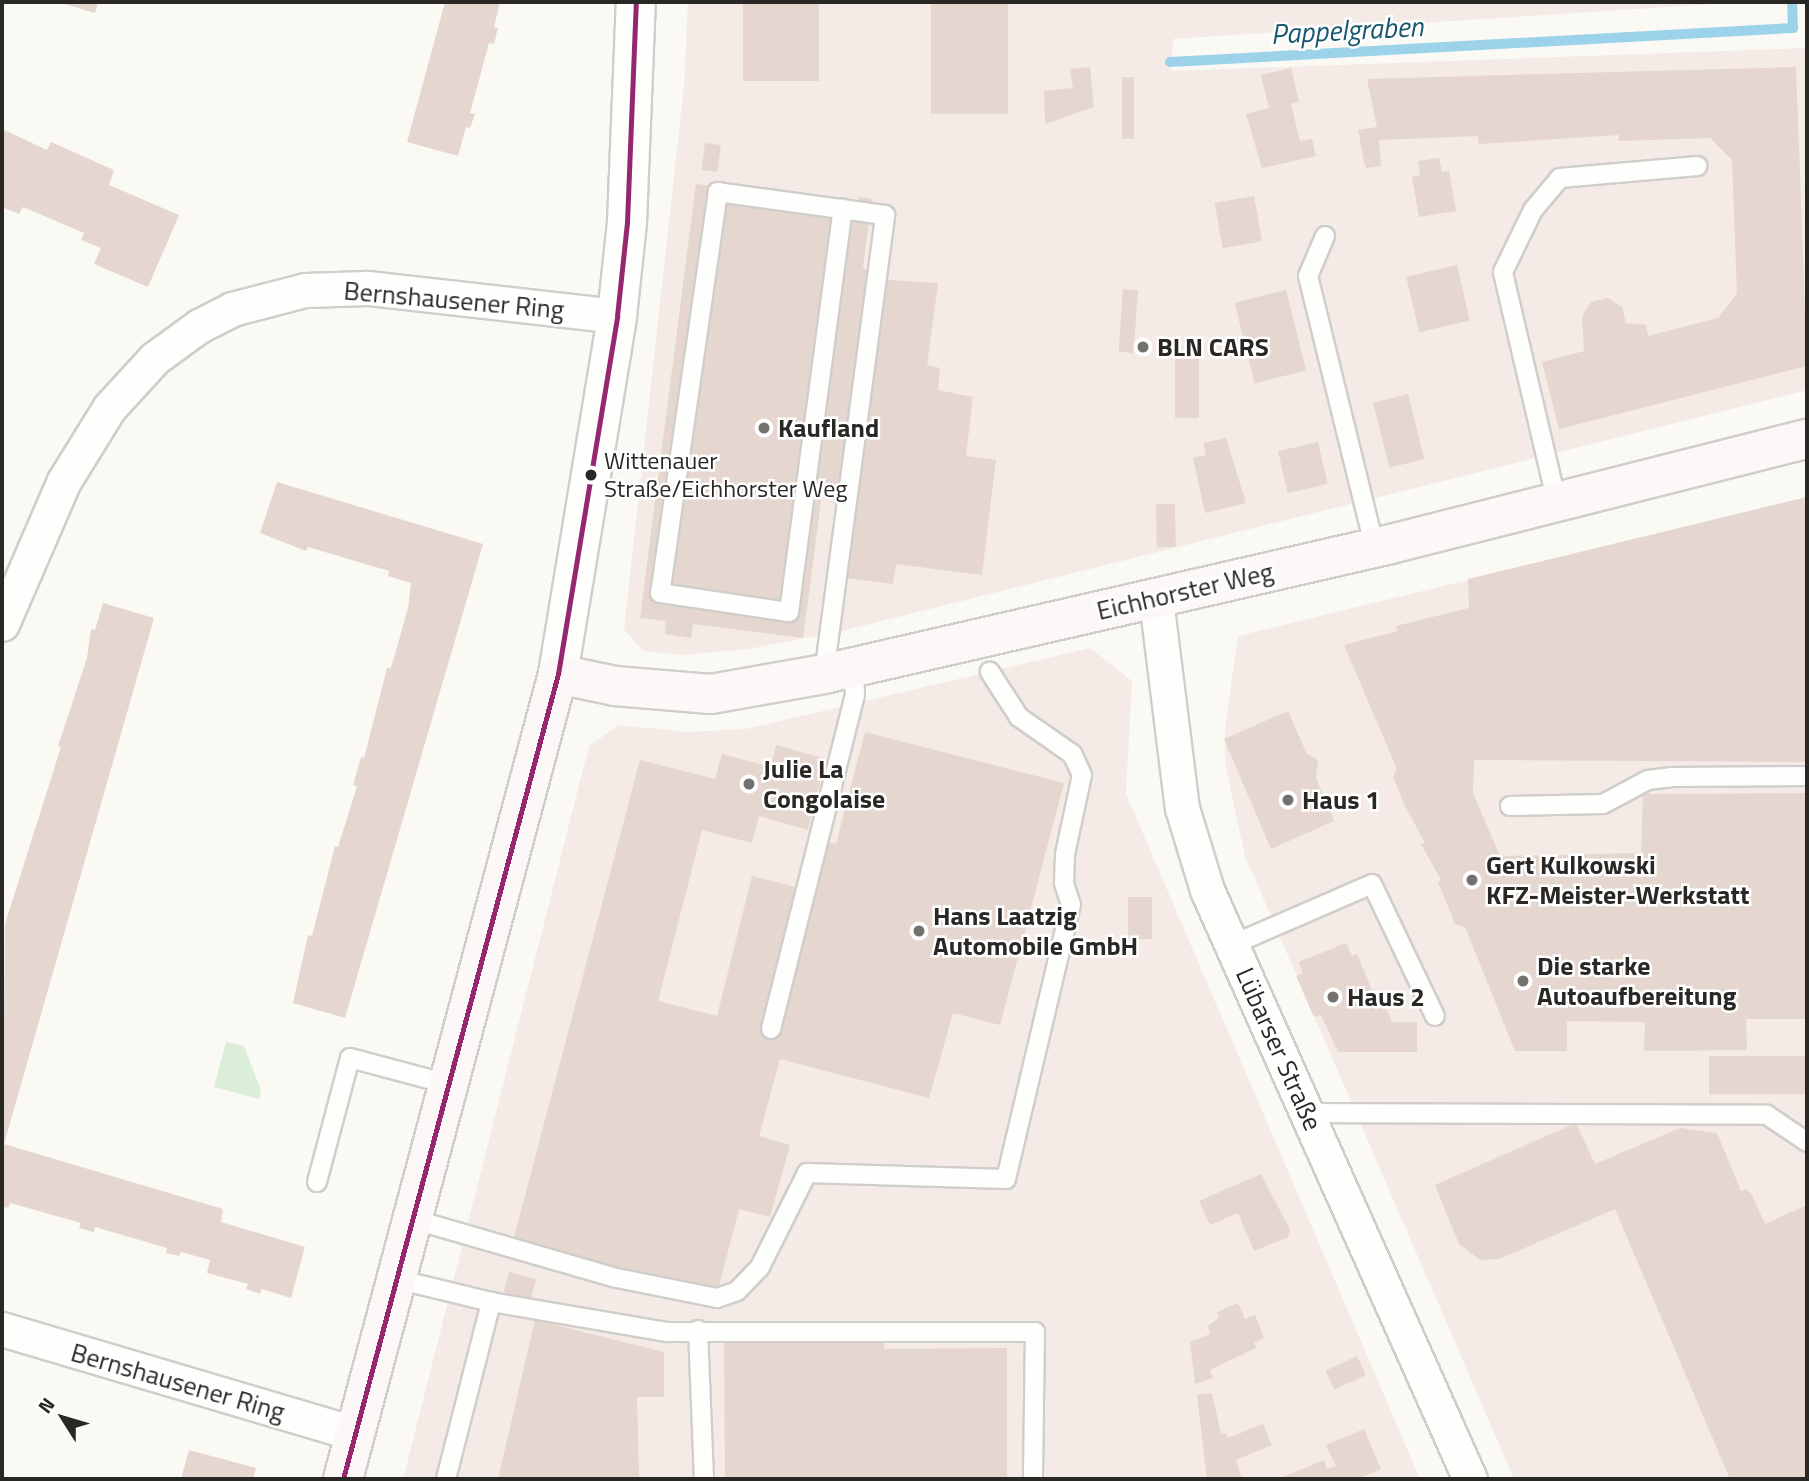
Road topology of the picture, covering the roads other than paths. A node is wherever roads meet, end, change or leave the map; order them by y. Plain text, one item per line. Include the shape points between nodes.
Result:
1 (636, 2) edge
2 (1697, 166) dead end
3 (844, 209) junction
4 (1325, 236) dead end
5 (617, 316) junction
6 (1807, 439) edge
7 (1557, 503) junction
8 (1375, 548) junction
9 (1156, 600) junction
10 (2, 624) edge
11 (839, 671) junction
12 (990, 673) dead end
13 (558, 674) junction
14 (1807, 776) edge
15 (1510, 806) dead end
16 (1234, 944) junction
17 (1435, 1016) dead end
18 (771, 1030) dead end
19 (448, 1084) junction
20 (1306, 1113) junction
21 (1807, 1142) edge
22 (317, 1182) dead end
23 (412, 1219) junction
24 (396, 1279) junction
25 (491, 1302) junction
26 (2, 1329) edge
27 (698, 1330) junction
28 (354, 1433) junction
29 (343, 1479) edge
30 (446, 1479) edge
31 (704, 1479) edge
32 (1033, 1479) edge
33 (1470, 1479) edge

1 - 5 street
2 - 7 lane via 1560,178 1532,210 1503,272
3 - 3 lane via 718,192 660,593 789,612
3 - 11 lane via 885,215
4 - 8 lane via 1308,276
5 - 10 street, Bernshausener Ring via 368,288 305,290 232,309 155,358 109,408 64,481
5 - 13 street
6 - 7 main road, Eichhorster Weg
7 - 8 main road, Eichhorster Weg
8 - 9 main road, Eichhorster Weg
9 - 11 main road, Eichhorster Weg
9 - 16 street, Lübarser Straße via 1182,808 1207,890
11 - 13 main road, Eichhorster Weg via 710,694
11 - 18 lane via 855,695
12 - 23 lane via 1019,717 1072,754 1082,775 1065,854 1071,905 1006,1179 807,1173 761,1267 737,1291 708,1296 617,1278
13 - 19 main road
14 - 15 lane via 1671,777 1647,780 1603,804
16 - 17 lane via 1372,884
16 - 20 street, Lübarser Straße
19 - 22 lane via 350,1058
19 - 23 main road
20 - 21 lane via 1767,1115
20 - 33 street, Lübarser Straße
23 - 24 main road
24 - 25 lane
24 - 28 main road
25 - 27 lane via 667,1332
25 - 30 lane
26 - 28 street, Bernshausener Ring
27 - 31 lane
27 - 32 lane via 1035,1332
28 - 29 main road

